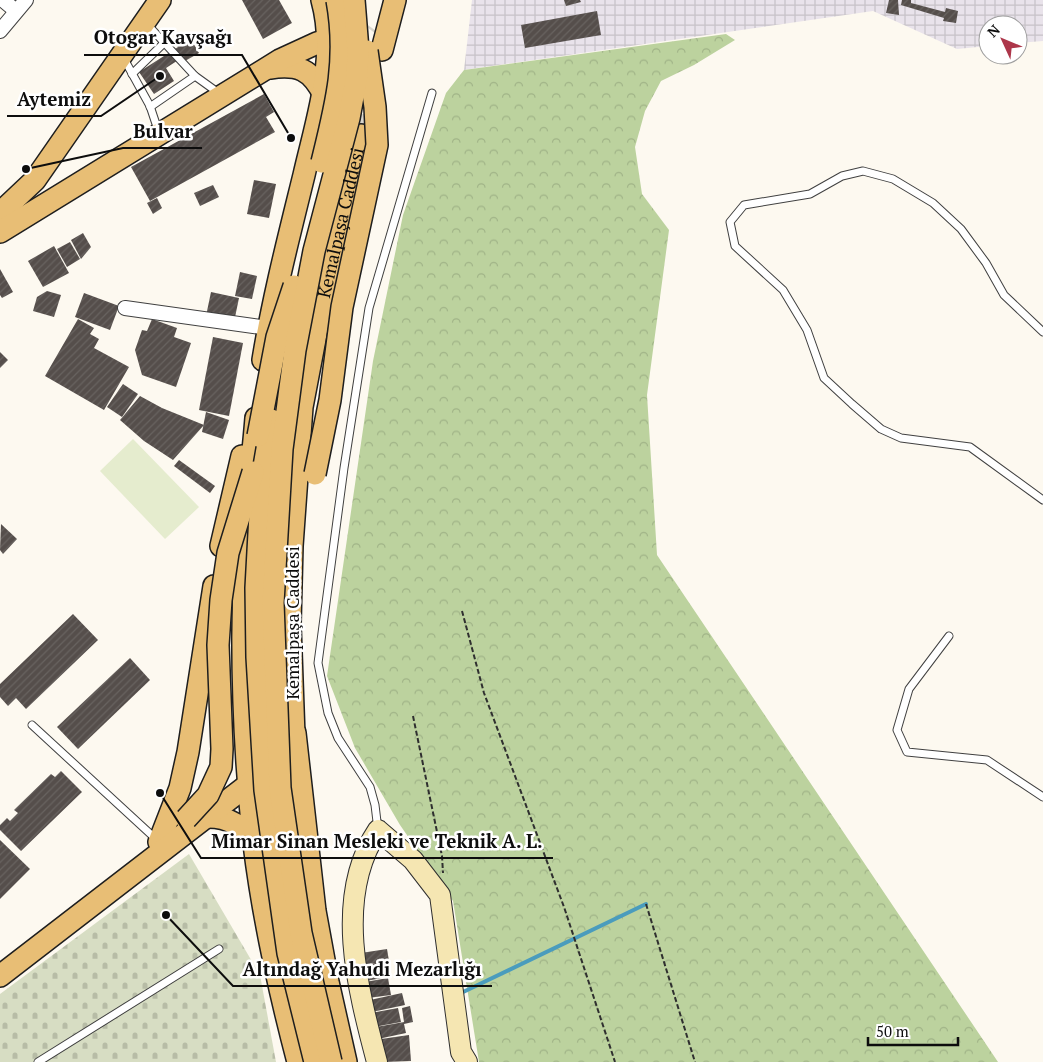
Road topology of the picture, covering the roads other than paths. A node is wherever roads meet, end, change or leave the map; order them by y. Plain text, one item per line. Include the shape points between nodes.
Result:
1 (3, 0) edge
2 (26, 0) edge
3 (160, 0) edge
4 (322, 0) edge
5 (390, 0) edge
6 (394, 0) edge
7 (349, 2) edge
8 (16, 11) junction
9 (145, 22) junction
10 (372, 28) tunnel mouth
11 (0, 31) edge
12 (330, 33) junction
13 (164, 43) junction
14 (382, 50) tunnel mouth
15 (127, 64) junction
16 (267, 69) junction
17 (195, 76) junction
18 (432, 93) dead end
19 (222, 95) junction
20 (324, 95) junction
21 (150, 107) junction
22 (159, 133) junction
23 (361, 135) tunnel mouth
24 (0, 213) edge
25 (0, 232) edge
26 (294, 286) junction
27 (273, 306) junction
28 (125, 308) dead end
29 (319, 318) junction
30 (268, 328) junction
31 (1043, 332) edge
32 (260, 381) junction
33 (1043, 500) edge
34 (292, 546) junction
35 (244, 619) junction
36 (290, 624) junction
37 (949, 636) dead end
38 (32, 725) dead end
39 (294, 728) junction
40 (246, 734) junction
41 (249, 784) junction
42 (1043, 797) edge
43 (208, 817) junction
44 (378, 830) junction
45 (172, 832) junction
46 (254, 845) junction
47 (219, 949) dead end
48 (0, 964) edge
49 (0, 976) edge
50 (38, 1062) edge
51 (298, 1062) edge
52 (315, 1062) edge
53 (331, 1062) edge
54 (346, 1062) edge
55 (377, 1062) edge
56 (467, 1062) edge

1 - 8 street
2 - 8 street
3 - 9 main road
4 - 12 main road
5 - 10 main road
6 - 14 main road
7 - 26 main road, bridge via 341,23 342,70 337,104
7 - 34 main road, bridge via 370,69 377,145 342,307 330,400 315,474
7 - 53 main road, bridge via 358,50 357,76 314,251 290,384 279,489 273,602 280,788 300,933
8 - 11 street
9 - 13 lane
9 - 15 main road
12 - 16 main road
12 - 20 main road
13 - 15 lane
13 - 17 lane
15 - 21 lane
15 - 24 main road via 35,180
16 - 19 main road
16 - 20 main road via 288,67 305,71 314,77
17 - 19 lane
17 - 21 lane
18 - 44 lane via 369,308 318,663 328,713 338,738 370,787 376,805
19 - 22 main road
20 - 27 main road
21 - 22 lane
22 - 25 main road
23 - 29 main road, Kemalpaşa Caddesi
26 - 45 main road, bridge via 277,337 252,479 224,574 218,645 221,767 208,795
26 - 52 main road, bridge via 262,478 256,588 257,657 266,799 288,952
27 - 29 main road via 284,294 298,292 316,304
27 - 30 main road
28 - 30 street
29 - 34 main road, Kemalpaşa Caddesi via 302,406
30 - 32 main road
31 - 33 lane via 1004,295 962,229 933,203 893,178 863,171 842,176 810,194 744,205 730,222 735,246 783,290 807,330 824,378 852,404 881,429 901,438 970,448
32 - 35 main road via 246,530
32 - 45 main road via 217,562 188,752
34 - 36 main road, Kemalpaşa Caddesi
35 - 36 main road via 244,627 253,640 268,644 283,638
35 - 40 main road
36 - 39 main road, Kemalpaşa Caddesi
37 - 42 lane via 910,689 897,730 907,752 987,760
38 - 45 lane
39 - 41 main road, Kemalpaşa Caddesi via 294,736 286,752
39 - 54 main road via 315,912
40 - 41 main road
40 - 45 main road via 243,756 229,784 194,818
41 - 43 main road, Kemalpaşa Caddesi
41 - 46 main road
43 - 46 main road via 231,820 242,828
43 - 49 main road, Kemalpaşa Caddesi
44 - 55 street via 367,846 356,879 353,908 353,945
44 - 56 street via 413,860 440,895 461,1052
45 - 48 main road
46 - 51 main road via 274,967
47 - 50 lane

